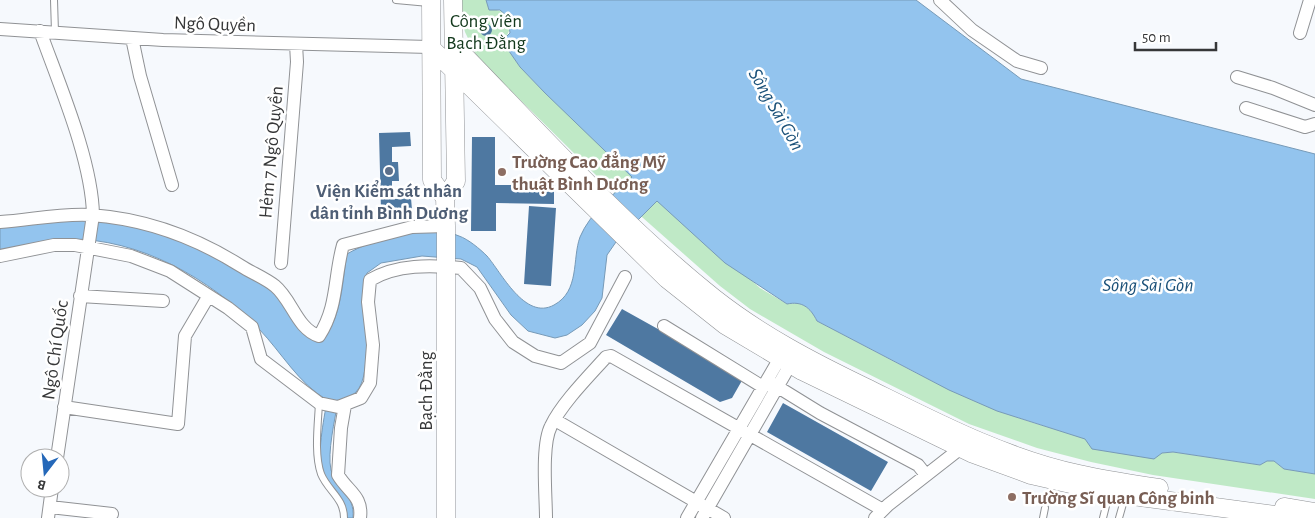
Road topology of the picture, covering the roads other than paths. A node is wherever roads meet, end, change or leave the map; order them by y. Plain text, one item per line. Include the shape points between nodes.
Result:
1 (54, 0) edge
2 (396, 0) edge
3 (940, 0) edge
4 (1310, 0) edge
5 (453, 1) edge
6 (431, 2) edge
7 (0, 29) edge
8 (40, 31) junction
9 (55, 32) junction
10 (1300, 33) dead end
11 (132, 38) junction
12 (296, 44) junction
13 (454, 45) junction
14 (430, 48) junction
15 (1041, 68) dead end
16 (454, 70) junction
17 (1237, 77) dead end
18 (487, 104) junction
19 (1315, 105) edge
20 (1246, 108) dead end
21 (455, 116) junction
22 (1315, 124) edge
23 (172, 185) dead end
24 (444, 198) junction
25 (93, 216) junction
26 (0, 222) edge
27 (446, 226) junction
28 (87, 248) junction
29 (0, 256) edge
30 (281, 263) dead end
31 (446, 266) junction
32 (624, 278) dead end
33 (80, 296) junction
34 (208, 297) junction
35 (163, 300) dead end
36 (664, 326) dead end
37 (789, 355) junction
38 (764, 387) junction
39 (777, 387) junction
40 (322, 404) junction
41 (342, 406) junction
42 (64, 407) junction
43 (555, 420) junction
44 (745, 431) junction
45 (58, 448) edge
46 (961, 448) junction
47 (926, 475) junction
48 (1118, 491) junction
49 (51, 498) edge
50 (1045, 508) dead end
51 (702, 510) edge
52 (49, 512) edge
53 (1315, 512) edge
54 (112, 514) dead end
55 (879, 514) edge
56 (344, 518) edge
57 (360, 518) edge
58 (446, 518) edge
59 (546, 518) edge
60 (687, 518) edge
61 (724, 518) edge
62 (1043, 518) edge
63 (1103, 518) edge
64 (1119, 518) edge
65 (1297, 518) edge

1 - 9 lane
2 - 6 lane
3 - 15 street via 972,30 1017,61
4 - 10 street
5 - 6 street
5 - 13 street
6 - 14 street
7 - 8 street, Ngô Quyền
8 - 9 street, Ngô Quyền
8 - 25 street via 90,182
9 - 11 street, Ngô Quyền
11 - 12 street, Ngô Quyền
11 - 23 street
12 - 14 street, Ngô Quyền
12 - 30 street, Hẻm 7 Ngô Quyền
13 - 14 street
13 - 16 street
13 - 37 street via 586,182 715,299
14 - 16 street
14 - 24 street via 432,180
16 - 18 street
16 - 21 street
17 - 19 street
18 - 21 street via 467,103
18 - 37 street via 667,279 724,325
20 - 22 street via 1304,126
21 - 24 street via 456,181
24 - 27 street
25 - 26 street
25 - 27 street via 148,223 201,243 275,286 300,321 311,333 319,336 329,321 343,246 412,227
25 - 28 street, Ngô Chí Quốc
27 - 31 street, Bạch Đằng
28 - 29 street via 54,245
28 - 33 street, Ngô Chí Quốc
28 - 34 street via 131,256 170,271
31 - 32 street via 461,268 480,288 495,319 513,342 535,356 561,363 590,343
31 - 41 street via 384,272 370,280 368,302 373,345 370,383 361,398
31 - 58 street, Bạch Đằng
33 - 35 street
33 - 42 street, Ngô Chí Quốc
34 - 40 street via 252,327 261,359
34 - 42 street via 186,336 178,424
36 - 38 street
37 - 38 street
37 - 39 street
37 - 46 street via 839,390
37 - 48 street via 977,440
38 - 39 street via 770,383
38 - 44 street
39 - 44 street
39 - 47 street via 918,464
40 - 41 street
40 - 56 lane via 319,456 322,474 342,502
41 - 57 street via 338,476 360,502
42 - 45 street, Ngô Chí Quốc
43 - 44 street via 584,381 606,357 611,356
43 - 51 street
43 - 59 street via 550,427 546,458
44 - 51 street
44 - 55 street
46 - 47 street
46 - 48 street via 1031,475
47 - 55 street
48 - 53 street
48 - 63 lane
48 - 64 lane
48 - 65 street
49 - 52 street
50 - 62 lane
51 - 60 street
51 - 61 street
52 - 54 street

